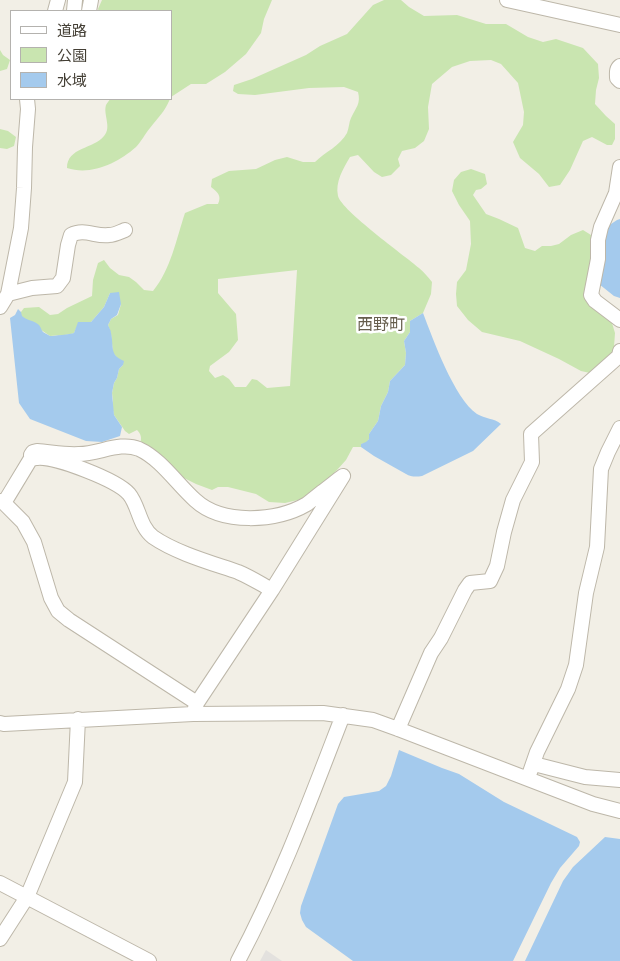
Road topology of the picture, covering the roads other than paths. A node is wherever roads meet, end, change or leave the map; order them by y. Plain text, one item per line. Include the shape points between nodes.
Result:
1 (506, 0) edge
2 (620, 24) edge
3 (620, 66) edge
4 (620, 80) edge
5 (27, 100) edge
6 (620, 167) edge
7 (126, 230) dead end
8 (8, 294) junction
9 (0, 307) edge
10 (620, 320) edge
11 (620, 354) edge
12 (620, 428) edge
13 (32, 459) junction
14 (2, 502) edge
15 (272, 590) junction
16 (195, 708) junction
17 (344, 715) junction
18 (78, 719) junction
19 (0, 723) edge
20 (398, 729) junction
21 (534, 764) junction
22 (528, 778) junction
23 (620, 780) edge
24 (620, 811) edge
25 (0, 883) edge
26 (27, 897) junction
27 (0, 939) edge
28 (148, 961) edge
29 (238, 961) edge

1 - 2 street
3 - 4 street via 616,73
5 - 8 street via 21,228
6 - 10 street via 616,193 598,240 591,295
7 - 8 street via 109,236 75,233 68,245 61,283
8 - 9 street
11 - 20 street via 532,434 532,462 513,500 497,566 490,581 470,583 465,590 431,653
12 - 21 street via 602,469 597,547 586,593 576,665
13 - 14 street
13 - 15 street via 66,464 115,484 130,495 146,529 153,536
13 - 15 street via 31,455 37,451 79,454 129,446 149,454 204,507 214,513 245,518 280,514 307,504 343,476
14 - 16 street via 23,522 34,542 58,611
15 - 16 street
16 - 17 street
16 - 18 street
17 - 20 street
17 - 29 street via 287,860
18 - 19 street
18 - 26 street via 75,782
20 - 22 street
21 - 22 street
21 - 23 street via 585,777
22 - 24 street via 593,804
25 - 26 street
26 - 27 street
26 - 28 street

